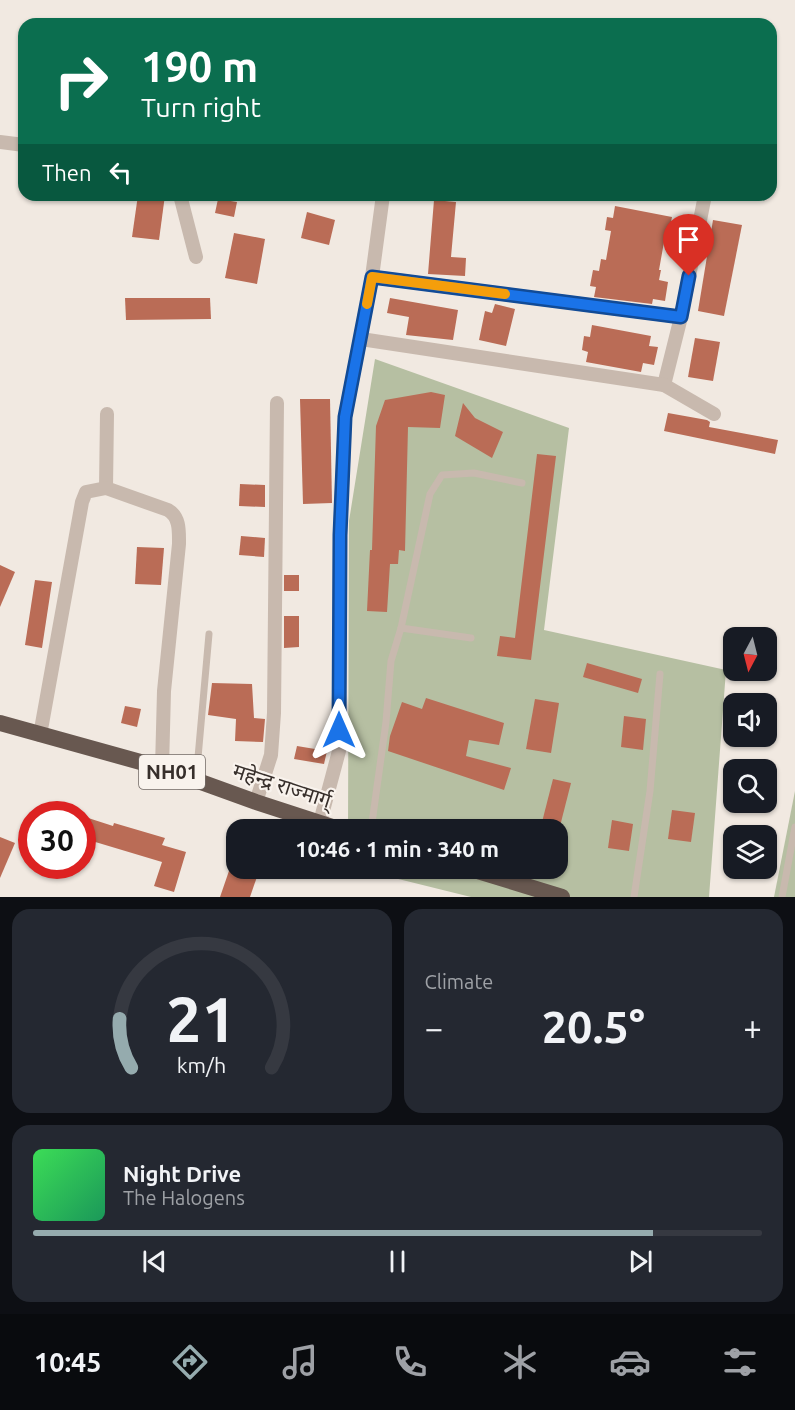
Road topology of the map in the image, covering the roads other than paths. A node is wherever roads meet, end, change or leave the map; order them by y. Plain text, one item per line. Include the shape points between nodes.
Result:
1 (0, 142) edge
2 (18, 144) edge
3 (182, 201) edge
4 (382, 201) edge
5 (704, 201) edge
6 (196, 257) dead end
7 (372, 277) junction
8 (681, 317) junction
9 (361, 339) junction
10 (664, 385) junction
11 (277, 403) dead end
12 (107, 414) dead end
13 (714, 414) dead end
14 (522, 483) dead end
15 (106, 488) junction
16 (401, 628) junction
17 (209, 634) dead end
18 (471, 638) dead end
19 (660, 674) dead end
20 (0, 723) edge
21 (40, 735) junction
22 (162, 768) junction
23 (196, 780) junction
24 (256, 802) junction
25 (310, 819) edge
26 (321, 819) edge
27 (373, 819) edge
28 (795, 827) edge
29 (504, 879) edge
30 (562, 897) edge
31 (634, 897) edge
32 (782, 897) edge

1 - 2 street
3 - 6 street
4 - 7 street
5 - 8 street
7 - 8 street
7 - 9 street
8 - 10 street
9 - 10 street
9 - 26 street via 345,417 339,751
10 - 13 street
11 - 24 street via 274,713 271,755
12 - 15 street
14 - 16 lane via 474,473 442,476 429,494
15 - 21 street via 86,492 82,502
15 - 22 street via 168,510 178,524 164,691
16 - 18 lane
16 - 27 lane via 391,661
17 - 23 lane
19 - 31 lane via 650,791
20 - 21 highway, महेन्द्र राज्मार्ग् / NH01
21 - 22 highway, महेन्द्र राज्मार्ग् / NH01
22 - 23 highway, महेन्द्र राज्मार्ग् / NH01
23 - 24 highway, महेन्द्र राज्मार्ग् / NH01
24 - 25 highway, महेन्द्र राज्मार्ग् / NH01
28 - 32 lane
29 - 30 highway

